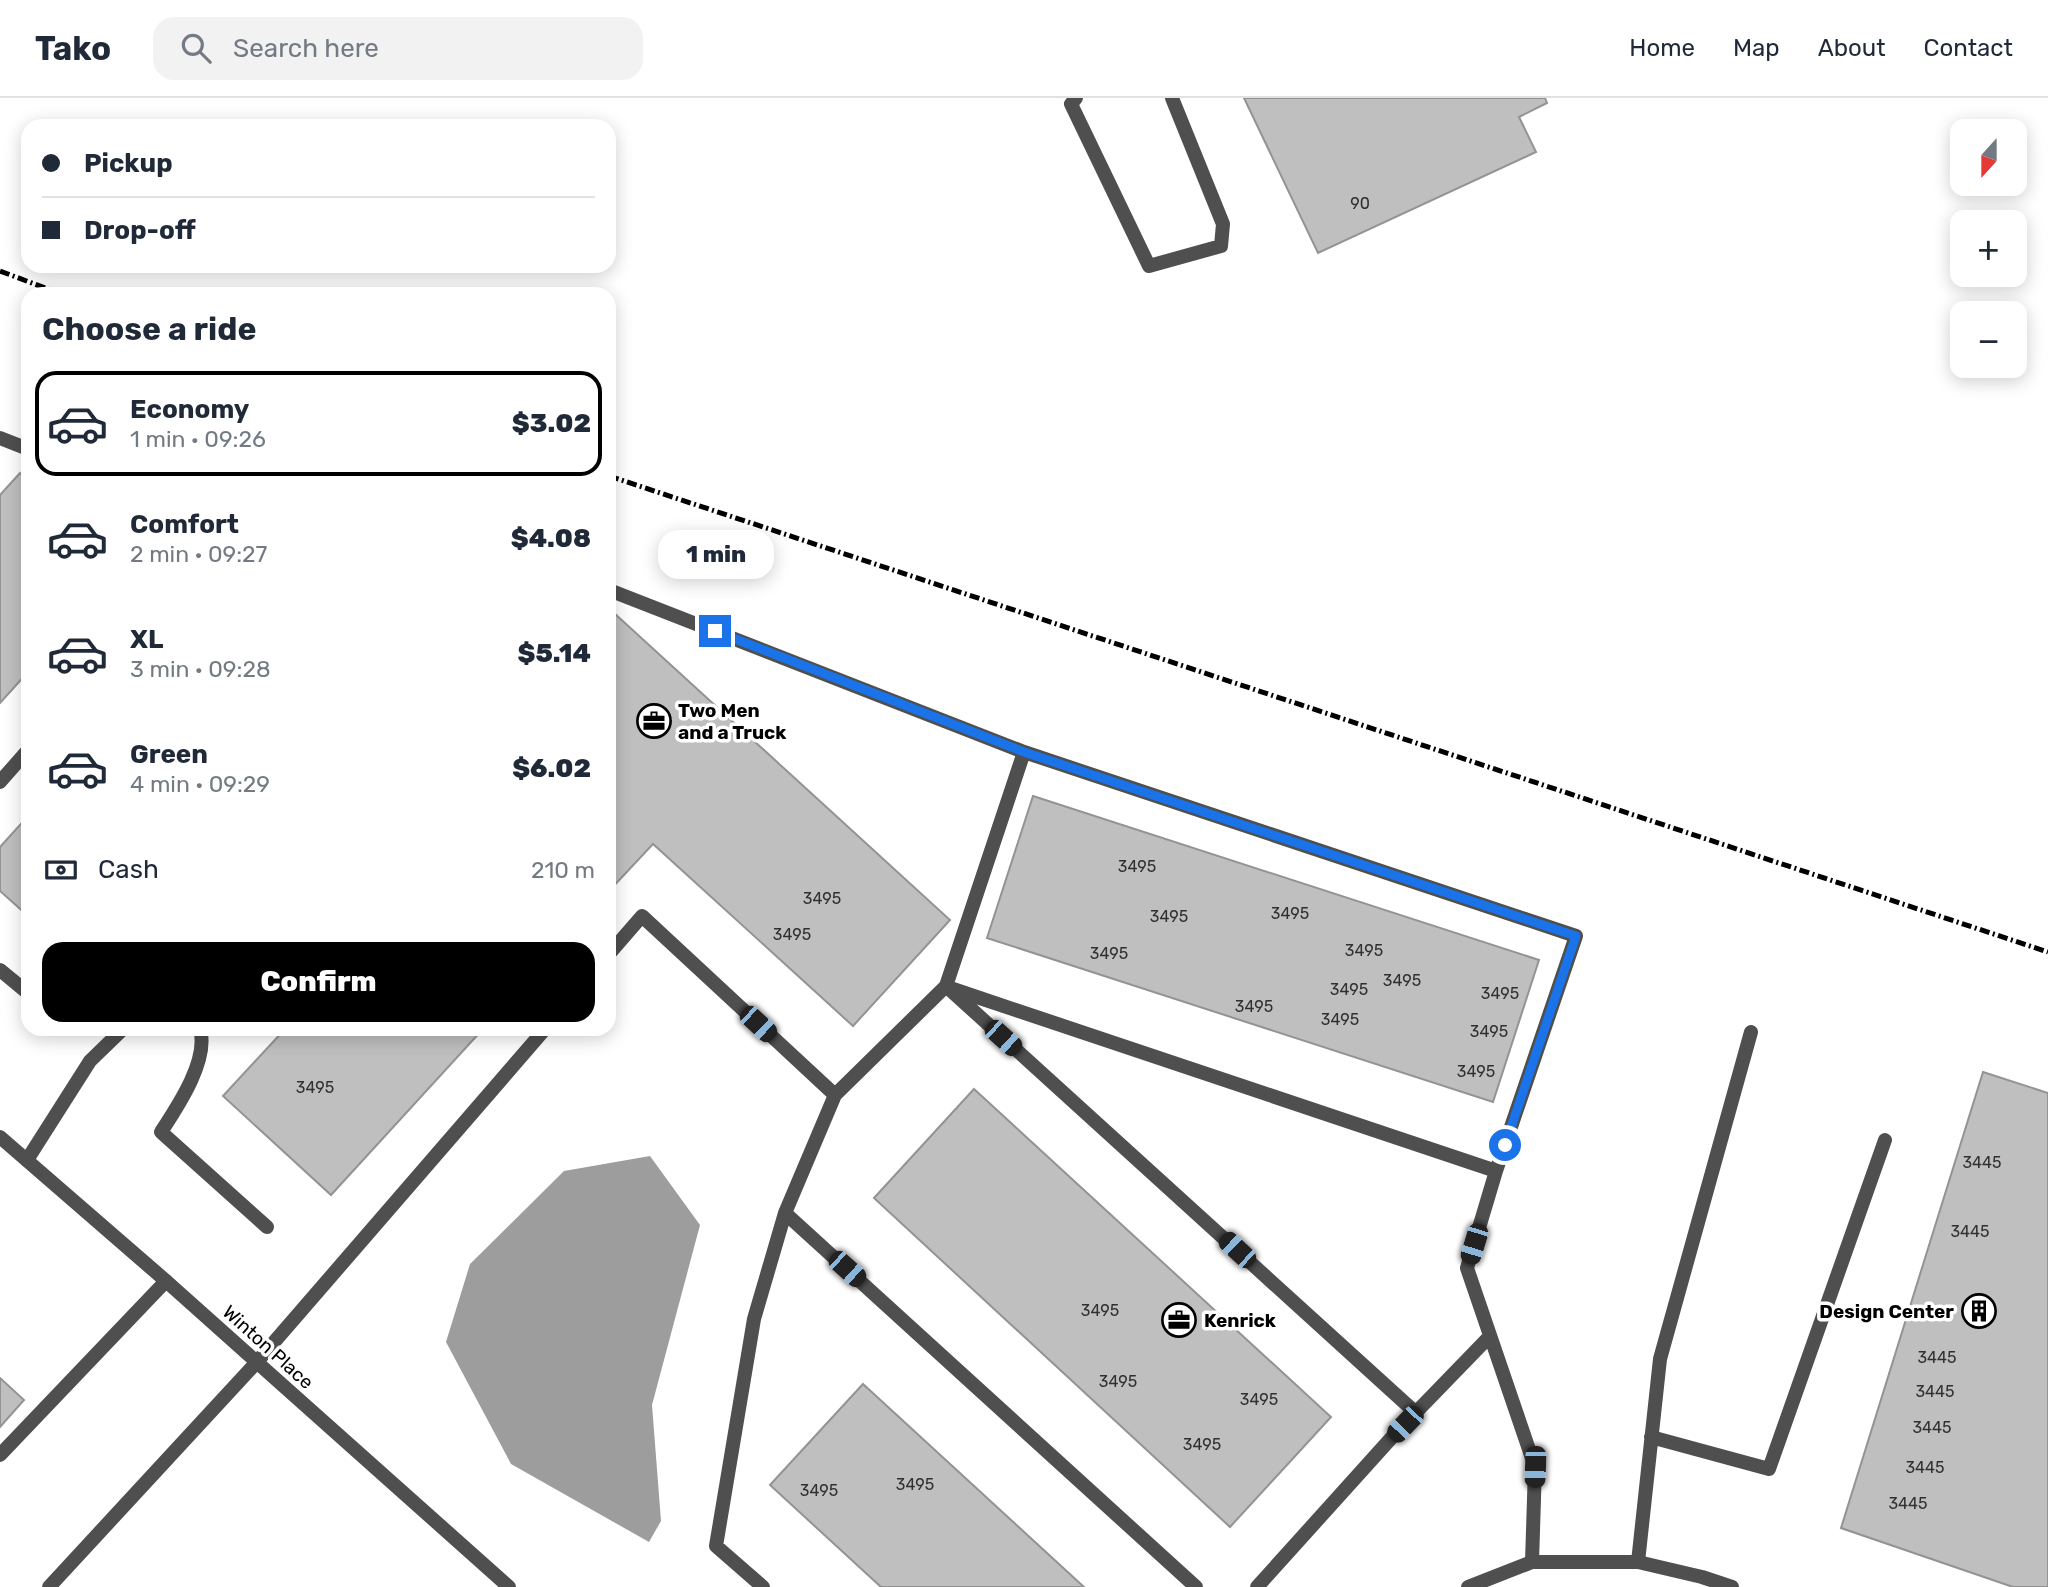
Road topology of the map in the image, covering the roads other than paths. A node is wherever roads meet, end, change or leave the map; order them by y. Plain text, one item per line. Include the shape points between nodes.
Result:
1 (1076, 98) edge
2 (1172, 98) edge
3 (0, 438) edge
4 (21, 446) edge
5 (616, 593) edge
6 (1024, 752) junction
7 (21, 758) edge
8 (0, 782) edge
9 (616, 946) edge
10 (0, 970) edge
11 (946, 986) junction
12 (21, 987) edge
13 (1751, 1032) dead end
14 (115, 1036) edge
15 (202, 1036) edge
16 (539, 1036) edge
17 (835, 1095) junction
18 (0, 1136) edge
19 (1885, 1140) dead end
20 (27, 1160) junction
21 (1496, 1171) junction
22 (785, 1213) junction
23 (267, 1227) dead end
24 (166, 1281) junction
25 (1490, 1336) junction
26 (256, 1363) junction
27 (1416, 1413) junction
28 (1651, 1437) junction
29 (0, 1455) edge
30 (1532, 1562) junction
31 (1638, 1562) junction
32 (755, 1584) edge
33 (49, 1587) edge
34 (509, 1587) edge
35 (1196, 1587) edge
36 (1257, 1587) edge
37 (1468, 1587) edge
38 (1732, 1587) edge

1 - 2 street via 1071,104 1149,266 1221,246 1223,224
3 - 4 street
5 - 6 street
6 - 11 street
6 - 21 street via 1576,936
7 - 8 street
9 - 17 street via 642,916
10 - 12 street
11 - 17 street
11 - 21 street
11 - 27 street
13 - 28 street via 1660,1359
14 - 20 street via 90,1060
15 - 23 street via 190,1083 161,1132
16 - 26 street
17 - 22 street
18 - 20 street, Winton Place
19 - 28 street via 1769,1469
20 - 24 street, Winton Place
21 - 25 street via 1466,1268
22 - 32 street via 754,1319 716,1546
22 - 35 street
24 - 26 street, Winton Place
24 - 29 street
25 - 27 street
25 - 30 street via 1535,1467
26 - 33 street
26 - 34 street, Winton Place
27 - 36 street
28 - 31 street
30 - 31 street
30 - 37 street
31 - 38 street

